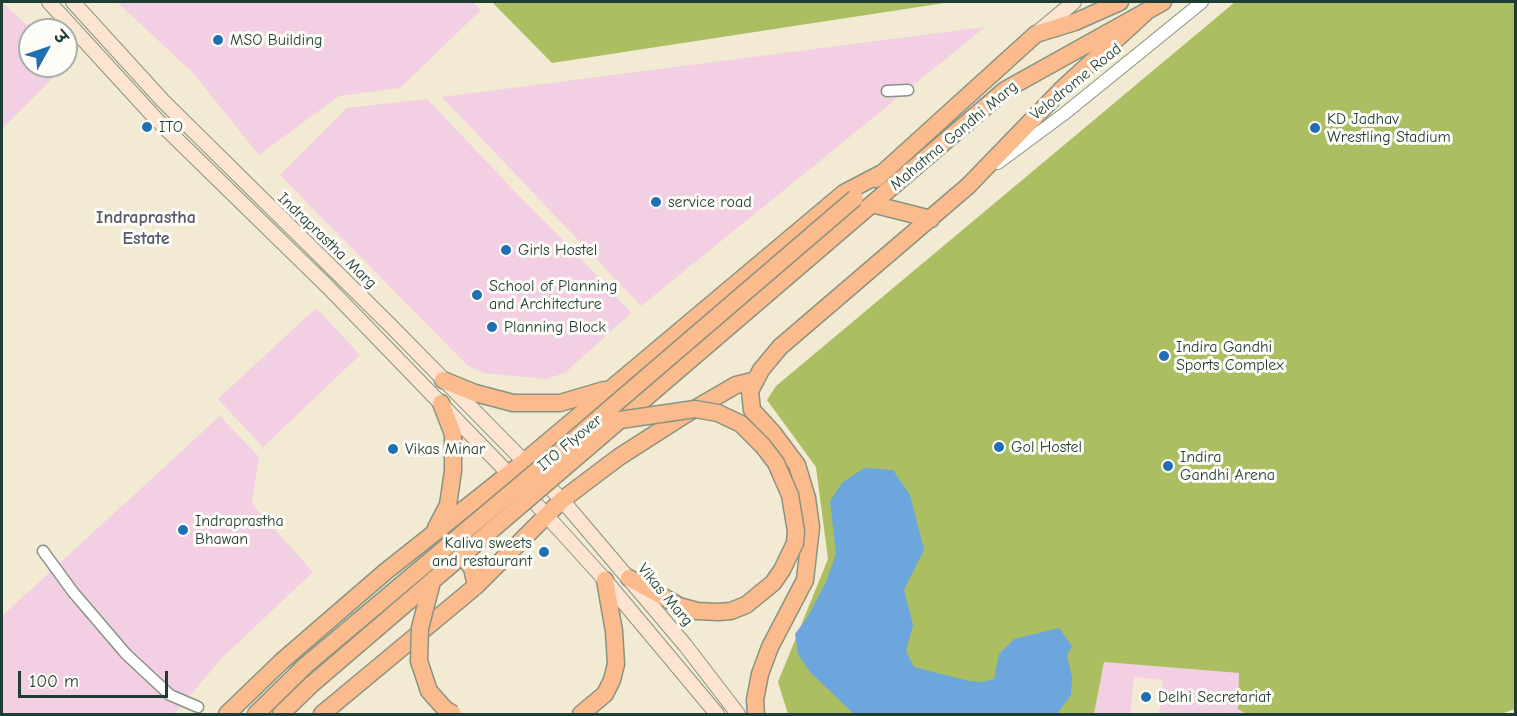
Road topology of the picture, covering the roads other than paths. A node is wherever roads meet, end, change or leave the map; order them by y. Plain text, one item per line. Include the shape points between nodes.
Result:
1 (49, 2) edge
2 (73, 2) edge
3 (1074, 2) edge
4 (1163, 2) edge
5 (1202, 2) edge
6 (1113, 5) edge
7 (1146, 12) junction
8 (1036, 34) junction
9 (908, 90) dead end
10 (886, 92) dead end
11 (884, 172) junction
12 (968, 186) junction
13 (864, 204) junction
14 (931, 219) junction
15 (443, 380) junction
16 (756, 380) junction
17 (610, 388) junction
18 (441, 404) junction
19 (620, 420) junction
20 (525, 461) junction
21 (508, 473) junction
22 (562, 500) junction
23 (545, 516) junction
24 (433, 534) junction
25 (43, 551) dead end
26 (629, 578) junction
27 (605, 580) junction
28 (432, 582) junction
29 (476, 586) junction
30 (198, 706) dead end
31 (227, 714) edge
32 (256, 714) edge
33 (281, 714) edge
34 (321, 714) edge
35 (453, 714) edge
36 (582, 714) edge
37 (717, 714) edge
38 (738, 714) edge
39 (756, 714) edge

1 - 18 main road, Indraprastha Marg via 157,120
2 - 15 main road, Indraprastha Marg via 163,101
3 - 8 main road, Mahatma Gandhi Marg
4 - 7 highway, Mahatma Gandhi Marg
5 - 12 street, Velodrome Road
6 - 8 highway
7 - 12 highway via 1061,90
7 - 13 highway, Mahatma Gandhi Marg via 1005,90
8 - 11 highway, Mahatma Gandhi Marg
9 - 10 street
11 - 13 highway, ITO Flyover
11 - 17 highway via 844,193
12 - 14 highway
13 - 14 highway
13 - 19 highway, ITO Flyover
13 - 32 highway, ITO Flyover, bridge via 567,445 306,665
14 - 16 highway via 780,347
15 - 17 highway via 513,403 560,403
15 - 20 main road, Indraprastha Marg
16 - 22 highway via 736,385 686,414
16 - 39 highway via 750,391 752,410 797,465 811,527 805,580 760,674
17 - 20 highway
18 - 21 main road, Indraprastha Marg
18 - 24 highway via 453,434 453,471 448,505
19 - 26 highway, bridge via 695,409 718,413 741,424 776,463 790,495 796,531 795,543 773,583 746,605 731,611 697,611
19 - 28 highway, ITO Flyover, bridge
20 - 21 highway
20 - 22 main road, Indraprastha Marg
21 - 23 main road, Indraprastha Marg
21 - 24 highway
22 - 23 highway
22 - 26 main road, Vikas Marg
23 - 27 main road
23 - 29 highway
24 - 29 highway via 458,549 472,568
24 - 31 highway via 282,660
25 - 30 street via 126,654 170,695
26 - 38 main road, Vikas Marg
27 - 36 highway via 616,664 605,694
27 - 37 main road
28 - 33 highway, ITO Flyover, bridge
28 - 35 highway, bridge via 420,628 419,661 429,691
29 - 34 highway

